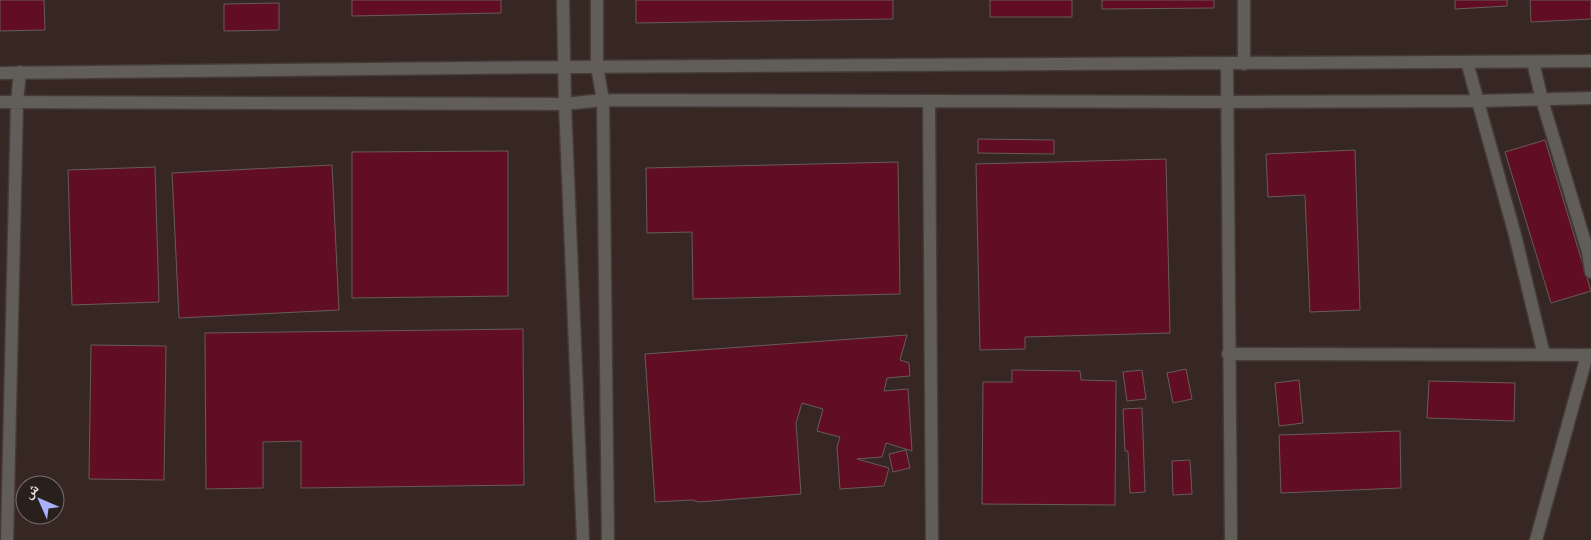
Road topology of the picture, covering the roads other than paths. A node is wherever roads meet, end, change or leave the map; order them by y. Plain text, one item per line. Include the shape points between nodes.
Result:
1 (564, 0) edge
2 (597, 0) edge
3 (1244, 0) edge
4 (1591, 61) edge
5 (1467, 62) junction
6 (1533, 62) junction
7 (1226, 64) junction
8 (1244, 64) junction
9 (597, 67) junction
10 (564, 68) junction
11 (20, 72) junction
12 (0, 73) edge
13 (1591, 98) edge
14 (603, 100) junction
15 (1542, 100) junction
16 (0, 102) edge
17 (17, 102) junction
18 (929, 102) junction
19 (1227, 102) junction
20 (1479, 102) junction
21 (565, 104) junction
22 (1591, 272) edge
23 (1228, 354) junction
24 (1544, 355) junction
25 (1589, 355) edge
26 (7, 540) edge
27 (583, 540) edge
28 (608, 540) edge
29 (932, 540) edge
30 (1231, 540) edge
31 (1536, 540) edge

1 - 10 street
2 - 9 street
3 - 8 street
4 - 6 street
5 - 6 street
5 - 8 street
5 - 20 street
6 - 15 street
7 - 8 street
7 - 9 street
7 - 19 street
9 - 10 street
9 - 14 street
10 - 11 street
10 - 21 street
11 - 12 street
11 - 17 street
13 - 15 street
14 - 18 street
14 - 21 street
14 - 28 street
15 - 20 street
15 - 22 street via 1588,252
16 - 17 street
17 - 21 street
17 - 26 street
18 - 19 street
18 - 29 street
19 - 20 street
19 - 23 street
20 - 24 street
21 - 27 street
23 - 24 street
23 - 30 street
24 - 25 street
25 - 31 street

